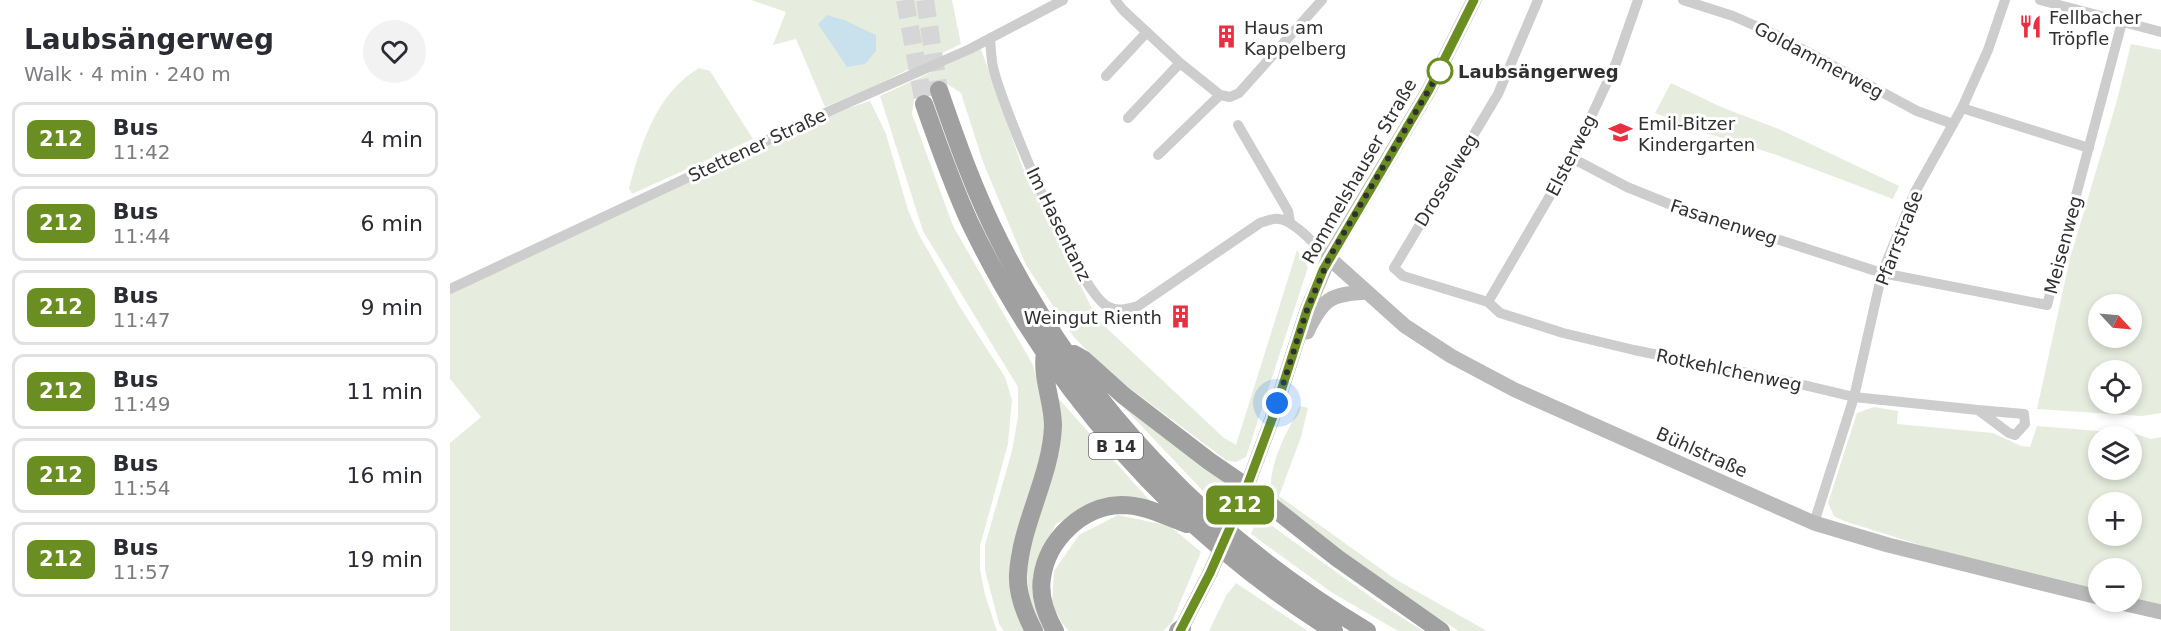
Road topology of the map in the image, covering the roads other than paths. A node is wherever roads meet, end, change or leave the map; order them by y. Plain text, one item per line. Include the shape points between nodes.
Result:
1 (1063, 0) edge
2 (1115, 0) edge
3 (1322, 0) edge
4 (1474, 0) edge
5 (1538, 0) edge
6 (1638, 0) edge
7 (1683, 0) edge
8 (2005, 0) edge
9 (2040, 0) edge
10 (2122, 22) junction
11 (1147, 32) junction
12 (2161, 33) edge
13 (990, 39) junction
14 (1180, 63) junction
15 (1106, 76) dead end
16 (939, 90) tunnel mouth
17 (1220, 95) junction
18 (924, 104) tunnel mouth
19 (1962, 108) junction
20 (1128, 118) dead end
21 (1953, 124) junction
22 (1238, 125) dead end
23 (2090, 148) junction
24 (1158, 155) dead end
25 (1572, 158) junction
26 (1290, 222) junction
27 (1329, 258) junction
28 (1882, 273) junction
29 (450, 289) edge
30 (1368, 292) junction
31 (1488, 302) junction
32 (1053, 350) junction
33 (1282, 387) junction
34 (1854, 397) junction
35 (1978, 410) junction
36 (1247, 487) junction
37 (1814, 523) junction
38 (1198, 529) junction
39 (2088, 595) edge
40 (2142, 608) edge
41 (2161, 612) edge
42 (1180, 630) edge
43 (1034, 631) edge
44 (1055, 631) edge
45 (1334, 631) edge
46 (1367, 631) edge
47 (1441, 631) edge

1 - 13 street, Stettener Straße
2 - 11 street
3 - 17 street via 1239,93 1230,98
4 - 27 main road, Rommelshauser Straße via 1429,90
5 - 31 street, Drosselweg via 1497,94 1394,268 1403,276
6 - 25 street, Elsterweg via 1616,63
7 - 21 street, Goldammerweg via 1774,33 1917,111
8 - 19 street, Pfarrstraße
9 - 10 street
10 - 12 street
10 - 23 street, Meisenweg
11 - 14 street
11 - 15 street
13 - 26 street, Im Hasentanz via 993,67 1037,183 1069,253 1106,306 1122,310 1138,306 1260,223 1280,219
13 - 29 street, Stettener Straße
14 - 17 street
14 - 20 street
16 - 32 highway, B 14 via 986,214
17 - 24 street
18 - 32 highway, B 14 via 946,166 995,270
19 - 21 street, Pfarrstraße
19 - 23 street
21 - 28 street, Pfarrstraße via 1916,192
22 - 26 street via 1288,211
23 - 28 street, Meisenweg via 2047,305
25 - 28 street, Fasanenweg via 1674,206
25 - 31 street, Elsterweg
26 - 27 street
27 - 30 main road, Bühlstraße
27 - 33 main road, Rommelshauser Straße
28 - 34 street, Pfarrstraße
30 - 33 main road via 1328,300 1314,317
30 - 37 main road, Bühlstraße via 1421,338 1506,385
31 - 34 street, Rotkehlchenweg via 1500,313 1563,333
32 - 36 highway, B 14 via 1083,359 1123,395
32 - 38 highway, B 14 via 1083,405 1155,488
32 - 43 highway via 1042,368 1053,425 1049,457 1018,575 1022,601
32 - 46 highway, B 14 via 1201,509 1271,567
33 - 36 main road, Rommelshauser Straße
34 - 35 street, Rotkehlchenweg
34 - 37 street, Pfarrstraße
35 - 35 street, Rotkehlchenweg via 2015,435 2028,415
36 - 42 main road, Rommelshauser Straße, bridge
36 - 47 highway via 1337,558
37 - 39 main road, Bühlstraße via 1946,561
38 - 44 highway, B 14 via 1160,512 1132,506 1101,508 1084,516 1058,538 1042,578 1042,597
38 - 45 highway, B 14 via 1259,580
40 - 41 main road

